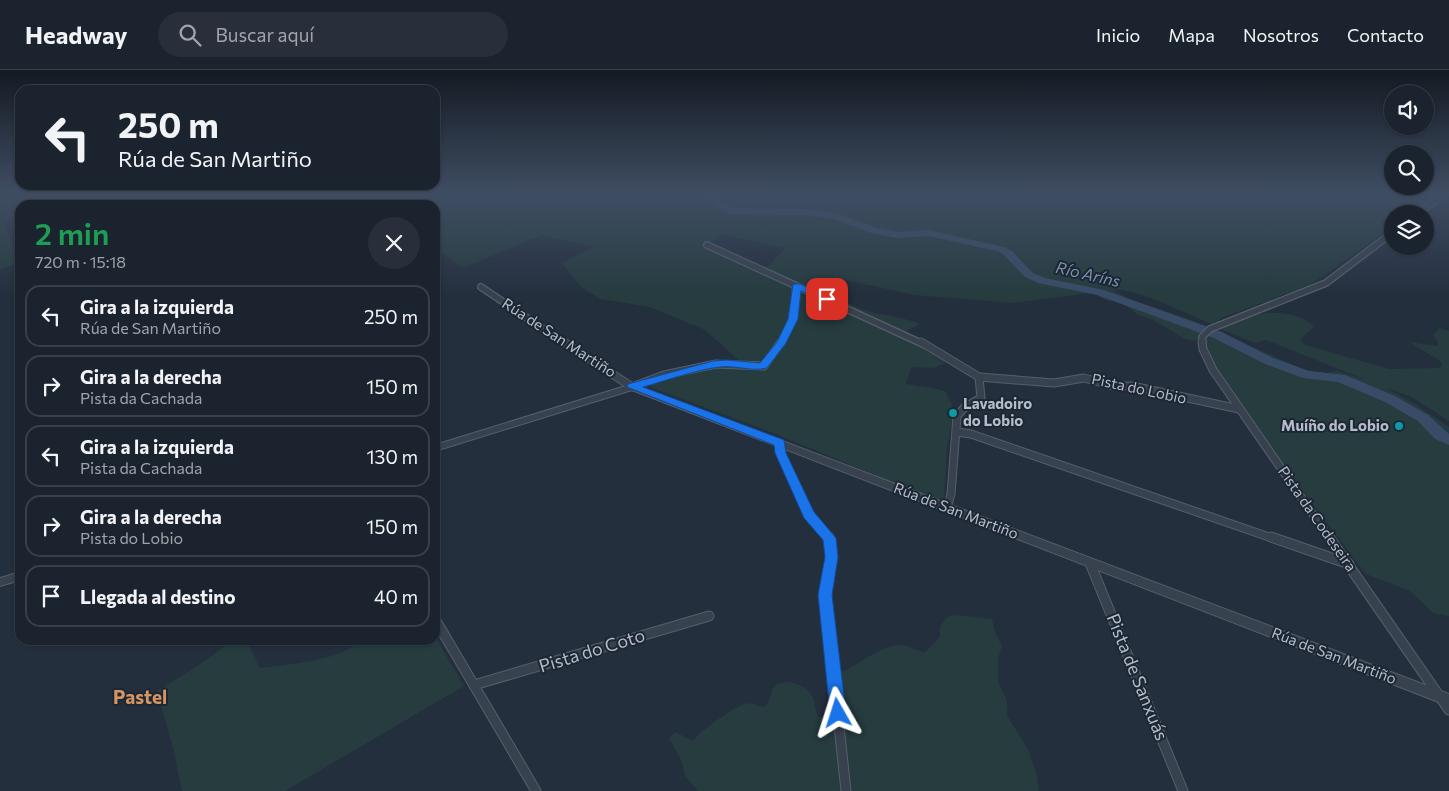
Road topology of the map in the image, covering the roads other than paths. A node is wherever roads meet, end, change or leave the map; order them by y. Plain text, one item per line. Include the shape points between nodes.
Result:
1 (1384, 238) edge
2 (707, 244) dead end
3 (796, 286) junction
4 (481, 287) dead end
5 (980, 377) junction
6 (632, 387) junction
7 (1239, 409) junction
8 (957, 432) junction
9 (780, 443) junction
10 (440, 446) edge
11 (948, 508) junction
12 (1090, 563) junction
13 (1349, 564) junction
14 (15, 578) edge
15 (0, 582) edge
16 (709, 616) dead end
17 (440, 627) edge
18 (474, 685) junction
19 (1445, 698) edge
20 (1449, 710) edge
21 (536, 791) edge
22 (846, 791) edge
23 (1183, 791) edge

1 - 7 street, Pista da Codeseira via 1326,284 1210,329 1202,337 1203,349 1213,370
2 - 3 street, Pista do Lobio
3 - 5 street, Pista do Lobio via 912,338
3 - 6 street via 793,319 764,366 713,364
4 - 6 street, Rúa de San Martiño
5 - 7 street, Pista do Lobio via 1054,383 1084,378
5 - 8 street via 981,398 959,412
6 - 9 street, Rúa de San Martiño
6 - 10 street
7 - 13 street, Pista da Codeseira
8 - 11 street
8 - 13 street via 971,434
9 - 11 street, Rúa de San Martiño
9 - 22 street via 780,453 809,515 825,531 832,547 825,595
11 - 12 street, Rúa de San Martiño
12 - 19 street, Rúa de San Martiño
12 - 23 street, Pista de Sanxuás
13 - 19 street, Pista da Codeseira
14 - 15 street
16 - 18 street, Pista do Coto
17 - 18 street
18 - 21 street
19 - 20 street, Pista da Codeseira

